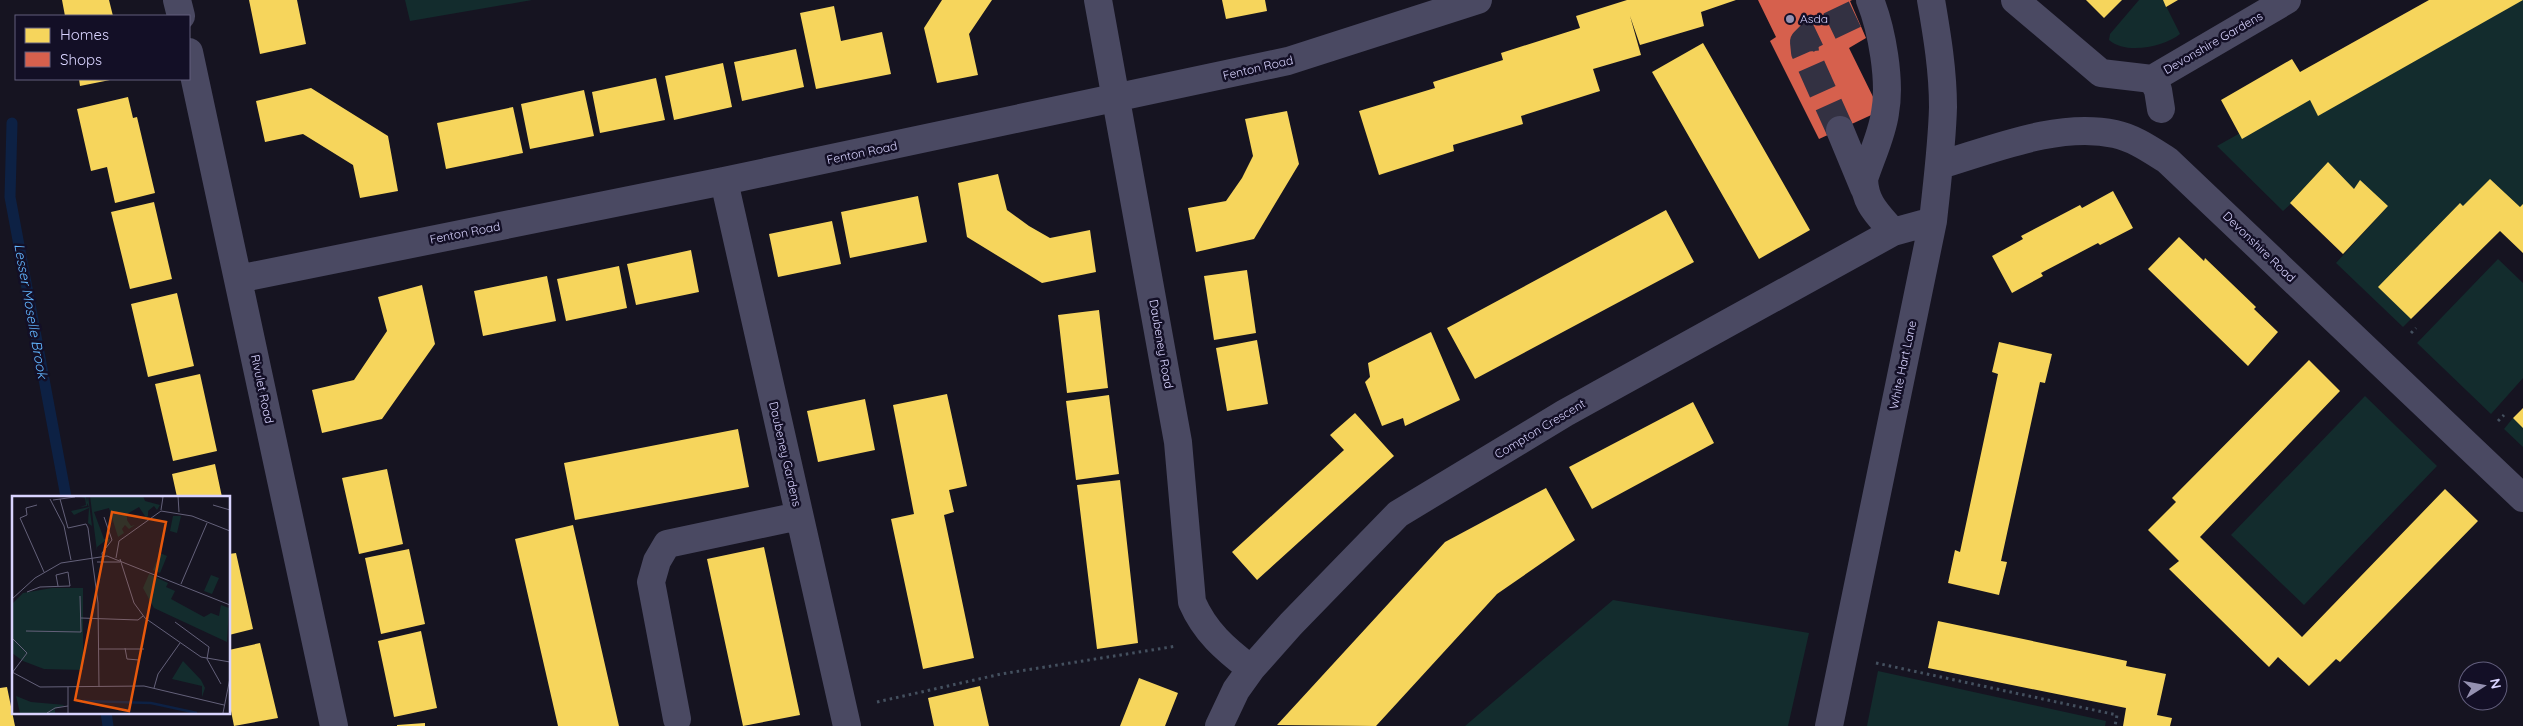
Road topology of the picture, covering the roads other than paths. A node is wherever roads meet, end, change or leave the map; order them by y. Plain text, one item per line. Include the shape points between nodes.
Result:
1 (177, 0) edge
2 (1098, 0) edge
3 (1478, 0) edge
4 (1930, 0) edge
5 (2016, 0) edge
6 (2287, 0) edge
7 (1872, 5) edge
8 (181, 15) edge
9 (190, 57) edge
10 (2152, 79) junction
11 (1117, 100) junction
12 (2161, 109) dead end
13 (1840, 130) tunnel mouth
14 (1940, 165) junction
15 (724, 181) junction
16 (1864, 188) junction
17 (1933, 221) junction
18 (1893, 232) junction
19 (238, 279) junction
20 (2523, 498) edge
21 (799, 516) junction
22 (1251, 669) junction
23 (845, 718) edge
24 (677, 719) dead end
25 (334, 726) edge
26 (1219, 726) edge
27 (1829, 726) edge

1 - 8 street
2 - 11 street, Daubeney Road
3 - 11 street, Fenton Road via 1308,56
4 - 14 street, White Hart Lane via 1939,44 1943,105
5 - 10 street, Devonshire Gardens via 2101,73
6 - 10 street, Devonshire Gardens
7 - 16 street via 1881,42 1887,94 1883,122
9 - 19 street, Rivulet Road
10 - 12 street via 2158,90
11 - 15 street, Fenton Road
11 - 22 street, Daubeney Road via 1178,442 1192,602 1199,619 1215,640
13 - 16 street
14 - 17 street, White Hart Lane
14 - 20 street, Devonshire Road via 2052,135 2116,134 2135,141 2167,160
15 - 19 street, Fenton Road
15 - 21 street, Daubeney Gardens
16 - 18 street via 1869,203
17 - 18 street, Compton Crescent
17 - 27 street, White Hart Lane
18 - 22 street, Compton Crescent via 1565,413 1398,514
19 - 25 street, Rivulet Road
21 - 23 street, Daubeney Gardens
21 - 24 street via 667,544 657,561 651,582
22 - 26 street, Compton Crescent via 1236,690

